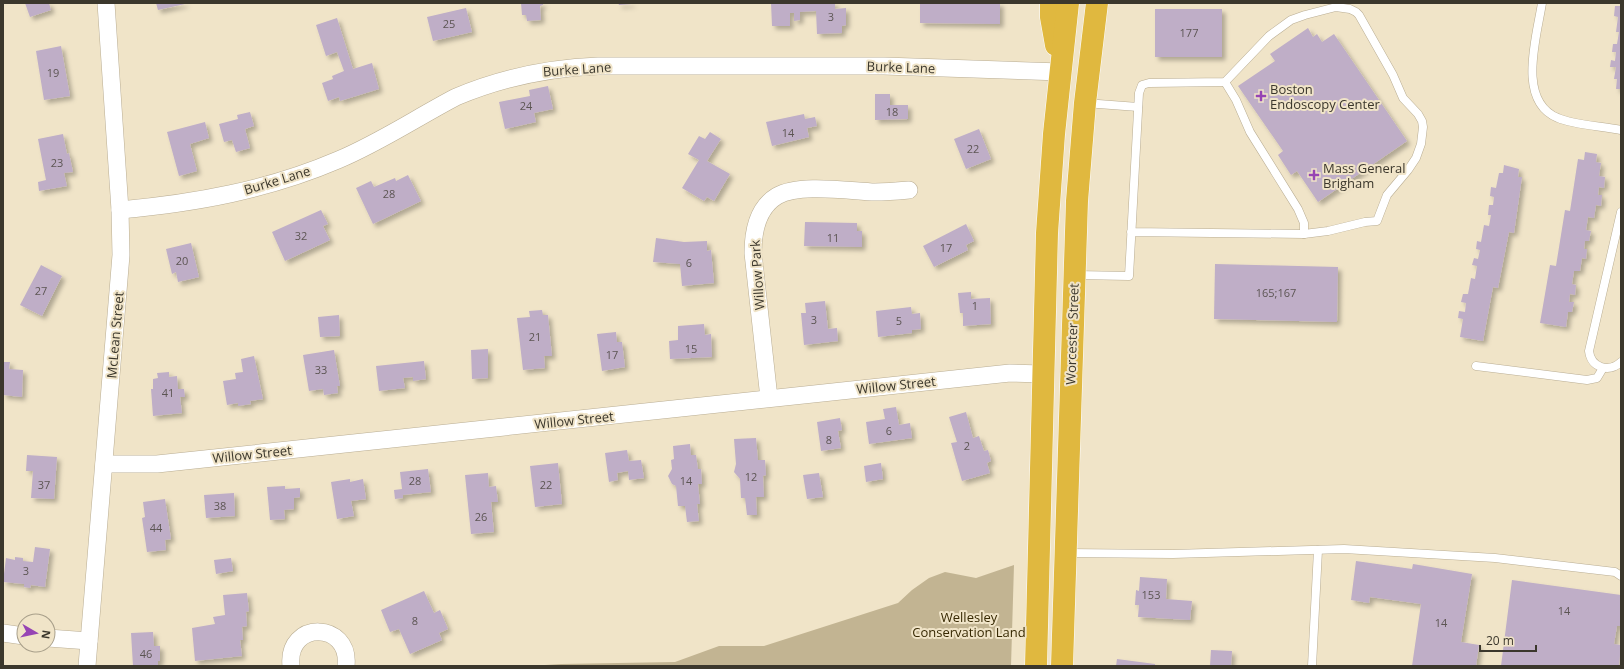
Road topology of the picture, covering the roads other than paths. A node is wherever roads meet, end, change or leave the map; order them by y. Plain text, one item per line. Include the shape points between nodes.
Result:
1 (106, 3) edge
2 (1052, 3) edge
3 (1068, 3) edge
4 (1097, 3) edge
5 (1542, 3) edge
6 (1060, 72) junction
7 (1225, 82) junction
8 (1085, 103) junction
9 (1138, 107) junction
10 (1621, 130) edge
11 (909, 190) dead end
12 (120, 210) junction
13 (1621, 212) edge
14 (1131, 232) junction
15 (1304, 234) junction
16 (1074, 275) junction
17 (1621, 362) edge
18 (1476, 366) dead end
19 (1603, 368) junction
20 (1043, 374) junction
21 (769, 398) junction
22 (104, 464) junction
23 (1318, 550) junction
24 (1065, 553) junction
25 (1621, 576) edge
26 (3, 633) edge
27 (16, 635) edge
28 (56, 639) edge
29 (89, 641) junction
30 (87, 666) edge
31 (291, 666) edge
32 (346, 666) edge
33 (1036, 666) edge
34 (1062, 666) edge
35 (1312, 666) edge

1 - 12 street, McLean Street
2 - 6 highway via 1051,17
3 - 6 highway
4 - 8 highway, Worcester Street
5 - 10 lane via 1532,76 1538,102 1562,120
6 - 12 street, Burke Lane via 876,66 598,66 555,69 467,92 358,151 286,179 207,199
6 - 20 highway via 1047,233
7 - 9 lane via 1145,83 1140,89
7 - 15 lane via 1239,105 1250,132 1298,209 1304,223
7 - 15 lane via 1285,23 1305,14 1343,7 1359,15 1403,98 1422,120 1423,132 1419,151 1408,170 1387,195 1377,221
8 - 9 lane
8 - 16 highway, Worcester Street
9 - 14 lane
11 - 21 street, Willow Park via 795,191 777,196 763,212 754,230 753,253
12 - 22 street, McLean Street via 120,274
13 - 19 lane via 1589,349 1591,360
14 - 15 lane
14 - 16 lane via 1129,276
16 - 24 highway, Worcester Street
17 - 19 lane via 1613,368
18 - 19 lane via 1587,380 1597,378
20 - 21 street, Willow Street via 1010,373
20 - 33 highway
21 - 22 street, Willow Street via 172,463
22 - 29 street, McLean Street
23 - 24 lane via 1173,554
23 - 25 lane via 1344,549 1495,558 1615,572
23 - 35 lane
24 - 34 highway, Worcester Street
26 - 27 street
28 - 29 street
29 - 30 street, McLean Street
31 - 32 street via 291,652 298,640 309,633 321,631 334,636 342,644

